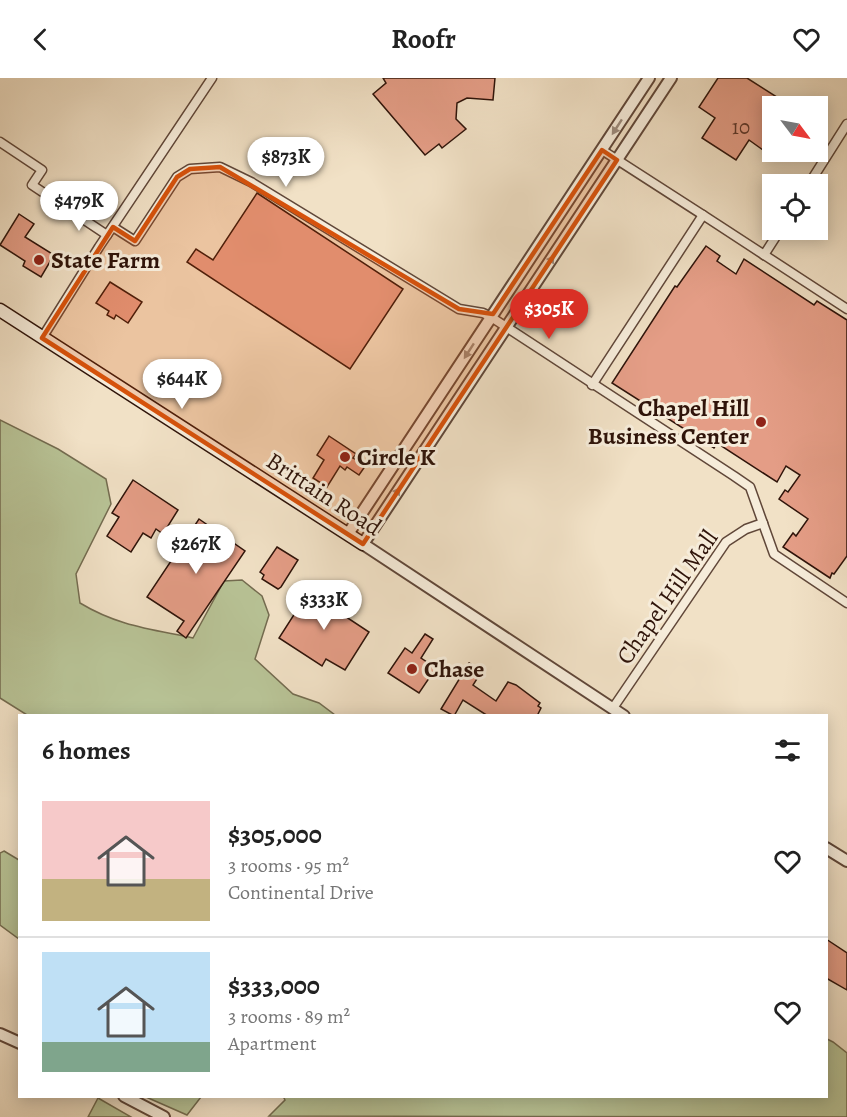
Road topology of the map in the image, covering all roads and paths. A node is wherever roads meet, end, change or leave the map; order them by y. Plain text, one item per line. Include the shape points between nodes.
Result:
1 (212, 78) edge
2 (649, 78) edge
3 (671, 78) edge
4 (847, 124) edge
5 (0, 142) edge
6 (602, 150) junction
7 (617, 160) junction
8 (815, 174) edge
9 (703, 215) junction
10 (113, 227) junction
11 (107, 236) junction
12 (774, 240) edge
13 (764, 255) junction
14 (847, 309) edge
15 (0, 310) edge
16 (491, 317) junction
17 (507, 327) junction
18 (42, 338) junction
19 (592, 385) junction
20 (764, 523) junction
21 (348, 534) junction
22 (363, 544) junction
23 (847, 603) edge
24 (613, 708) junction
25 (621, 714) edge
26 (828, 849) edge
27 (847, 861) edge
28 (0, 1034) edge
29 (18, 1043) edge
30 (127, 1098) edge
31 (164, 1117) edge

1 - 10 street
2 -> 6 street
3 - 7 street
4 - 8 street
5 - 11 street via 42,170 32,185
6 - 7 street
6 - 16 street
7 - 9 street
17 -> 7 street
9 - 13 street
9 - 19 street
10 - 11 street
10 - 16 street via 135,241 177,177 190,169 220,167 459,309
11 - 18 street
12 - 13 street
13 - 14 street
15 - 18 main road, Brittain Road
16 - 17 street
16 -> 21 street
17 - 19 street
22 -> 17 street
18 - 21 main road, Brittain Road
19 - 20 street via 750,488
20 - 23 street via 777,556
20 - 24 street, Chapel Hill Mall via 726,542
21 - 22 main road, Brittain Road
22 - 24 street, Brittain Road
24 - 25 street, Brittain Road
26 - 27 street
28 - 29 street
30 - 31 street

